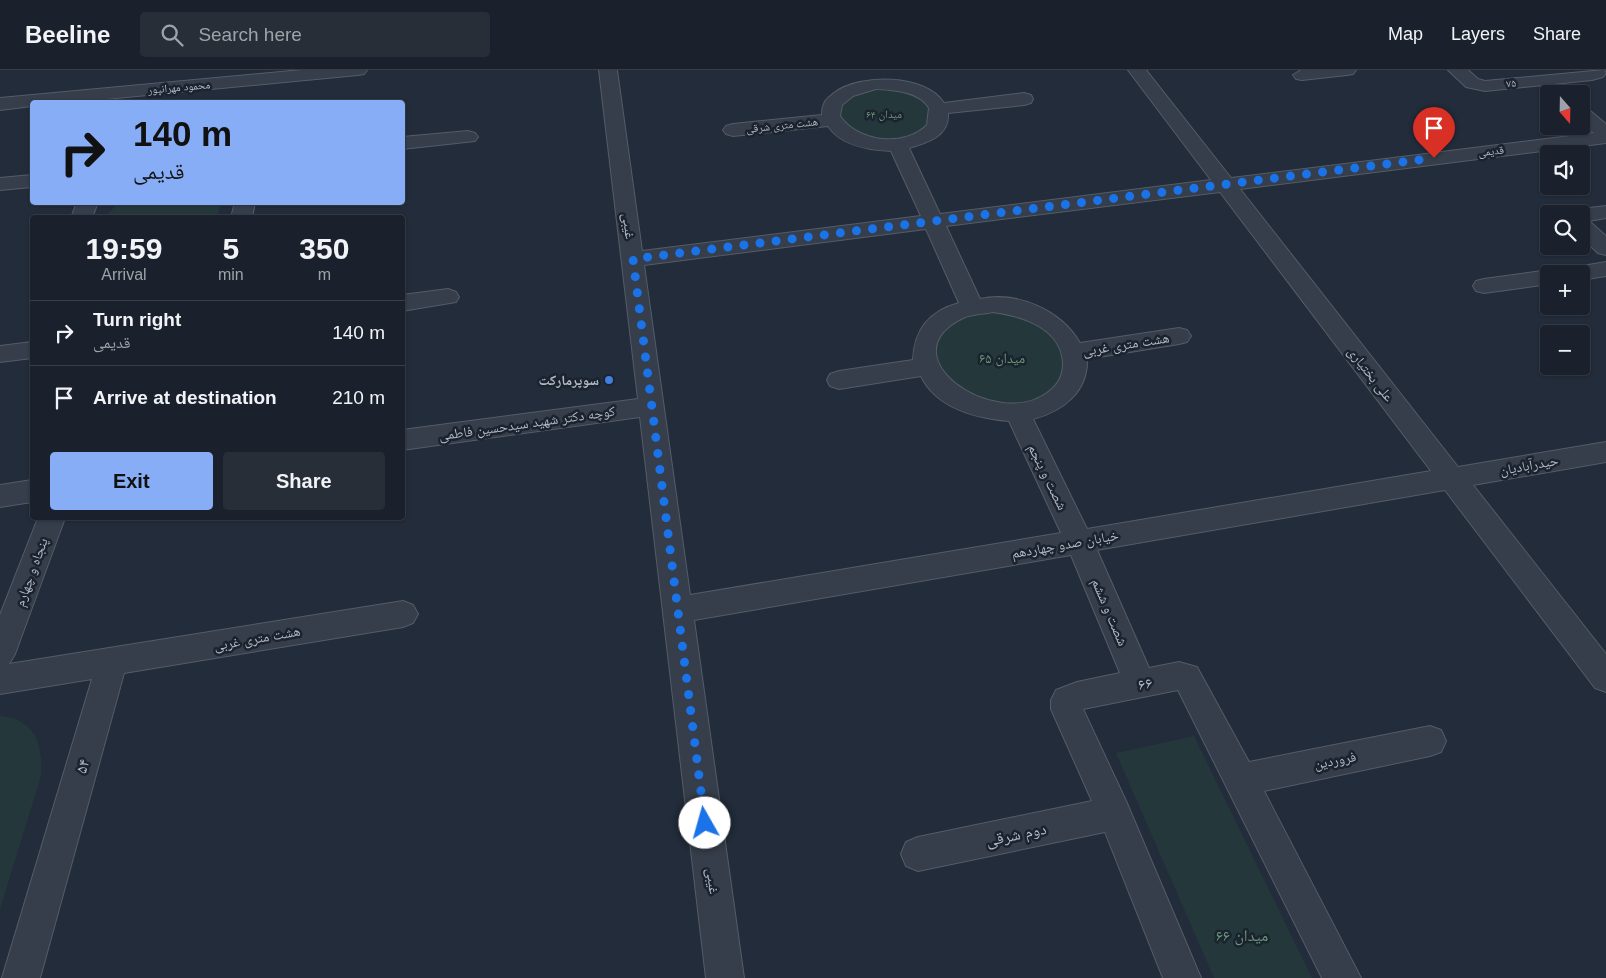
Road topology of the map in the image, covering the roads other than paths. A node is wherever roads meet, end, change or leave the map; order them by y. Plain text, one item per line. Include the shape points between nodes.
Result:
1 (358, 70) edge
2 (608, 70) edge
3 (1137, 70) edge
4 (1347, 70) edge
5 (1457, 70) edge
6 (1595, 70) edge
7 (1302, 75) dead end
8 (206, 77) edge
9 (871, 77) edge
10 (1541, 80) junction
11 (1547, 85) edge
12 (1024, 99) dead end
13 (30, 100) edge
14 (31, 100) edge
15 (198, 100) edge
16 (0, 104) edge
17 (938, 108) junction
18 (831, 120) junction
19 (1590, 121) edge
20 (733, 130) dead end
21 (1606, 135) edge
22 (468, 137) dead end
23 (405, 143) edge
24 (898, 144) junction
25 (30, 181) edge
26 (0, 184) edge
27 (1224, 184) junction
28 (1606, 212) edge
29 (1590, 215) edge
30 (933, 221) junction
31 (1590, 233) edge
32 (1606, 248) edge
33 (633, 259) junction
34 (1606, 269) edge
35 (1590, 272) edge
36 (1540, 278) edge
37 (1484, 286) dead end
38 (448, 297) dead end
39 (405, 303) edge
40 (972, 306) junction
41 (30, 332) edge
42 (1179, 336) dead end
43 (18, 352) edge
44 (1074, 352) junction
45 (925, 367) junction
46 (839, 380) dead end
47 (652, 406) junction
48 (1017, 412) junction
49 (405, 440) edge
50 (1606, 452) edge
51 (1452, 478) junction
52 (30, 491) edge
53 (0, 496) edge
54 (50, 520) edge
55 (1080, 541) junction
56 (678, 610) junction
57 (403, 614) dead end
58 (0, 654) edge
59 (112, 663) junction
60 (1606, 678) edge
61 (0, 680) edge
62 (1140, 684) junction
63 (1430, 741) dead end
64 (1241, 780) junction
65 (1114, 813) junction
66 (918, 854) dead end
67 (21, 978) edge
68 (725, 978) edge
69 (1182, 978) edge
70 (1342, 978) edge

1 - 8 street, محمود مهرانپور
2 - 33 street, غیبی
3 - 27 street, علی بختیاری
4 - 7 street
5 - 10 street, ۷۵ via 1478,86
6 - 10 street, ۷۵ via 1597,73 1592,75
8 - 14 street, محمود مهرانپور
8 - 15 street
9 - 17 street via 925,94
9 - 18 street via 834,101 830,110
10 - 11 street
12 - 17 street
13 - 16 street, محمود مهرانپور
17 - 24 street via 938,124 930,133 918,140
18 - 20 street, هشت متری شرقی
18 - 24 street via 850,137 866,142
19 - 21 street
21 - 27 street, قدیمی
22 - 23 street
24 - 30 street
25 - 26 street
27 - 30 street, قدیمی
27 - 51 street, علی بختیاری
28 - 29 street
30 - 33 street, قدیمی
30 - 40 street
31 - 32 street
33 - 47 street, غیبی
34 - 35 street
36 - 37 street
38 - 39 street
40 - 44 street via 993,304 1034,314 1059,330
40 - 45 street via 937,322 927,335 923,350
41 - 43 street
42 - 44 street, هشت متری غربی
44 - 48 street via 1076,368 1071,384 1058,398 1040,408
45 - 46 street
45 - 48 street via 950,396 994,412
47 - 49 street, کوچه دکتر شهید سیدحسین فاطمی
47 - 56 street, غیبی
48 - 55 street, شصت و پنجم
50 - 51 street, حیدرآبادیان
51 - 55 street, خیابان صدو چهاردهم
51 - 60 street, علی بختیاری
52 - 53 street
54 - 58 street, پنجاه و چهارم
55 - 56 street, خیابان صدو چهاردهم
55 - 62 street, شصت و ششم
56 - 68 street, غیبی
57 - 59 street, هشت متری غربی
59 - 61 street
59 - 67 street, ۵۴
62 - 64 street, ۶۶ via 1186,677
62 - 65 street, ۶۶ via 1067,700 1068,709
63 - 64 street, فروردین
64 - 70 street, ۶۶
65 - 66 street, دوم شرقی
65 - 69 street, ۶۶

